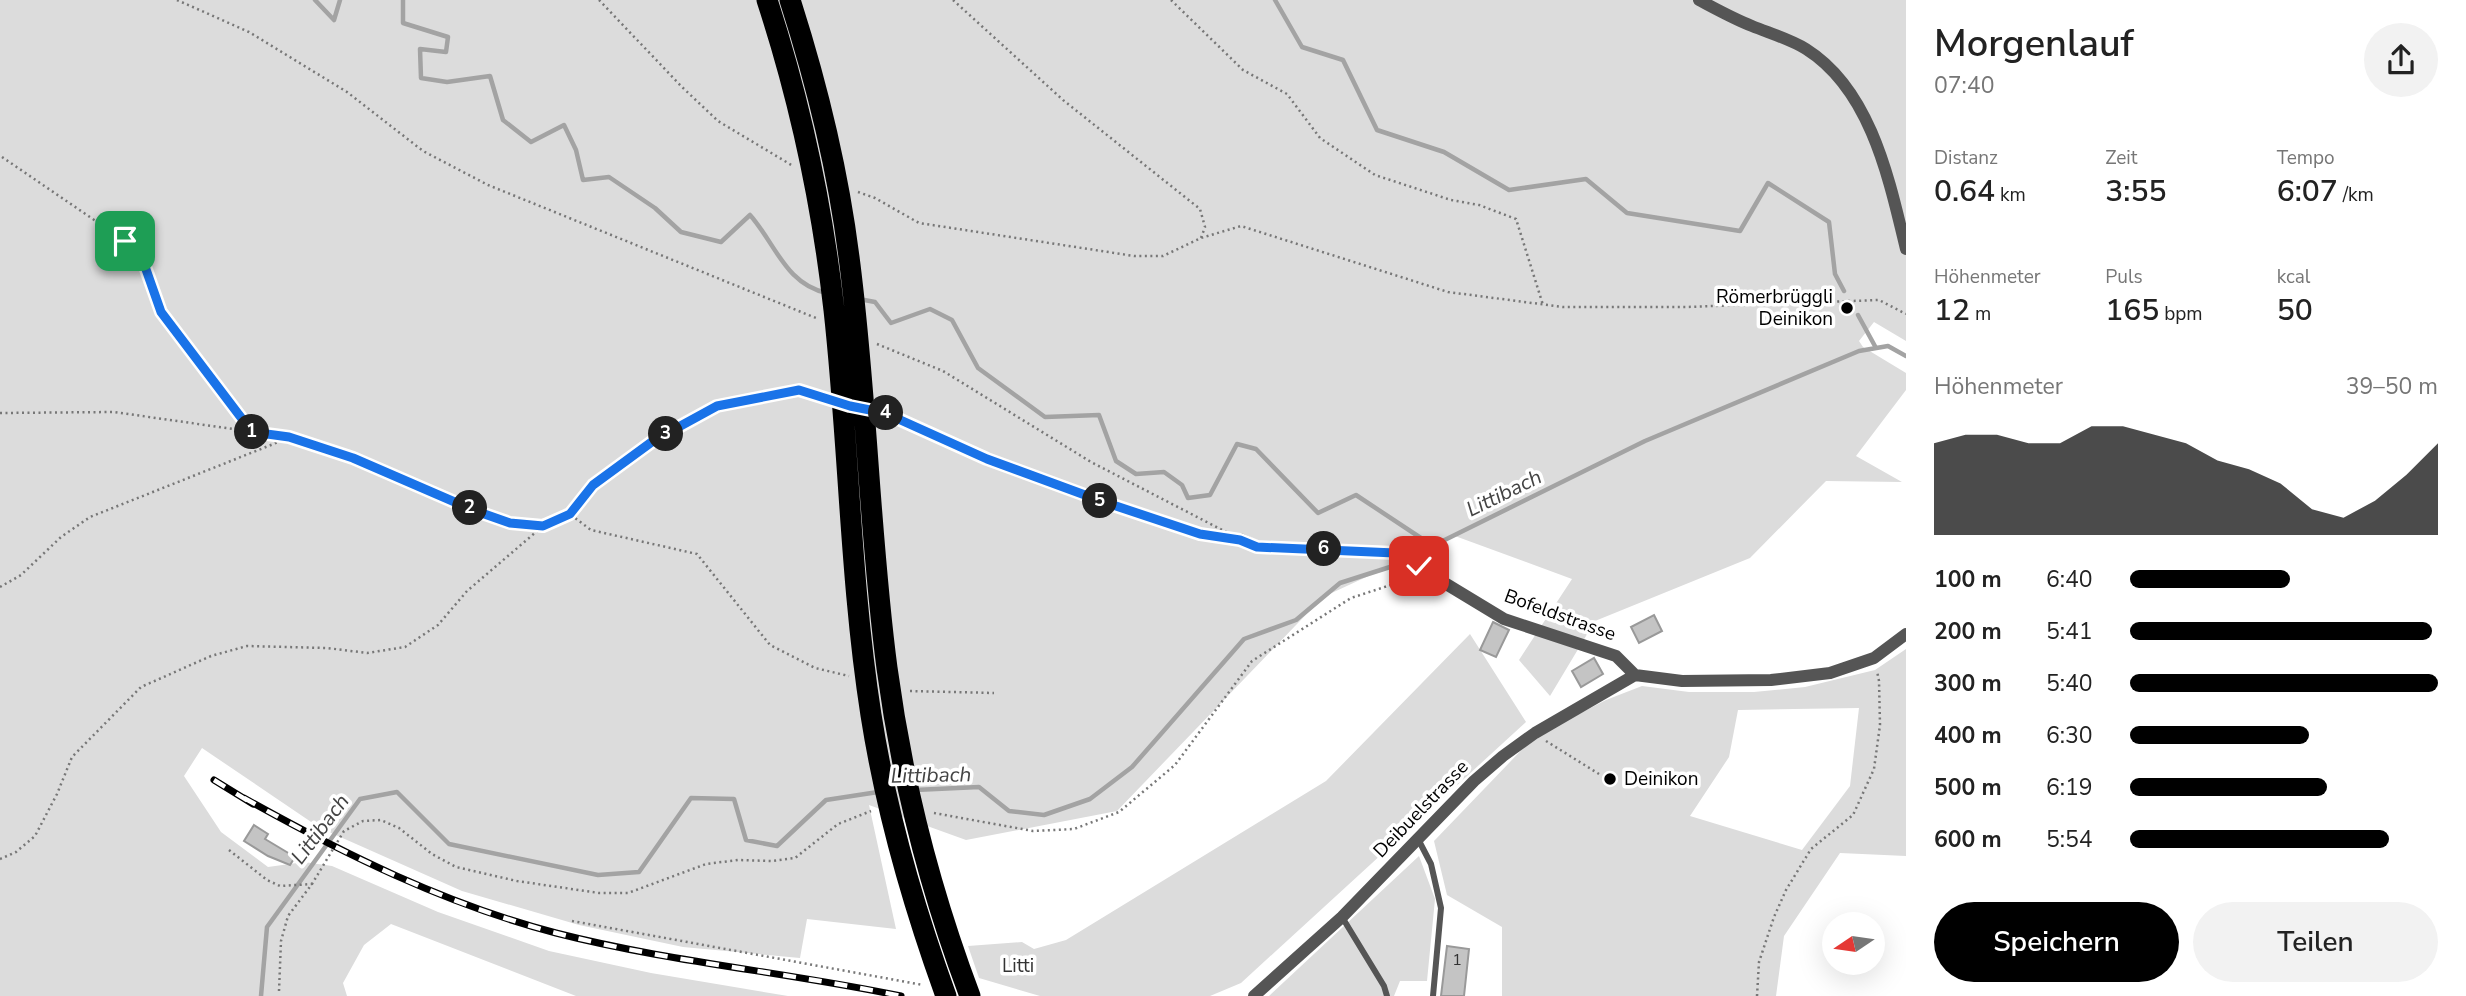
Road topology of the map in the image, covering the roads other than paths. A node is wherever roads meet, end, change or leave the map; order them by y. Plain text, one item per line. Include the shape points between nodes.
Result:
1 (766, 0) edge
2 (790, 0) edge
3 (1699, 0) edge
4 (1906, 249) edge
5 (1240, 540) road end
6 (1906, 634) edge
7 (1635, 676) junction
8 (1419, 839) junction
9 (1342, 917) junction
10 (946, 996) edge
11 (970, 996) edge
12 (1254, 996) edge
13 (1387, 996) edge
14 (1433, 996) edge

1 - 10 highway via 789,72 804,163 824,230 846,459 858,670 893,825
2 - 11 highway via 834,163 853,287 887,667 898,739 939,909
3 - 4 street via 1803,47 1828,64 1861,111 1888,176
5 - 7 street, Bofeldstrasse via 1257,547 1395,553 1504,619 1616,656
6 - 7 street via 1874,658 1830,673 1771,680 1682,681
7 - 8 street, Deibuelstrasse via 1535,733 1474,781
8 - 9 street, Deibuelstrasse
8 - 14 lane via 1431,864 1441,908
9 - 12 street, Deibuelstrasse
9 - 13 lane

